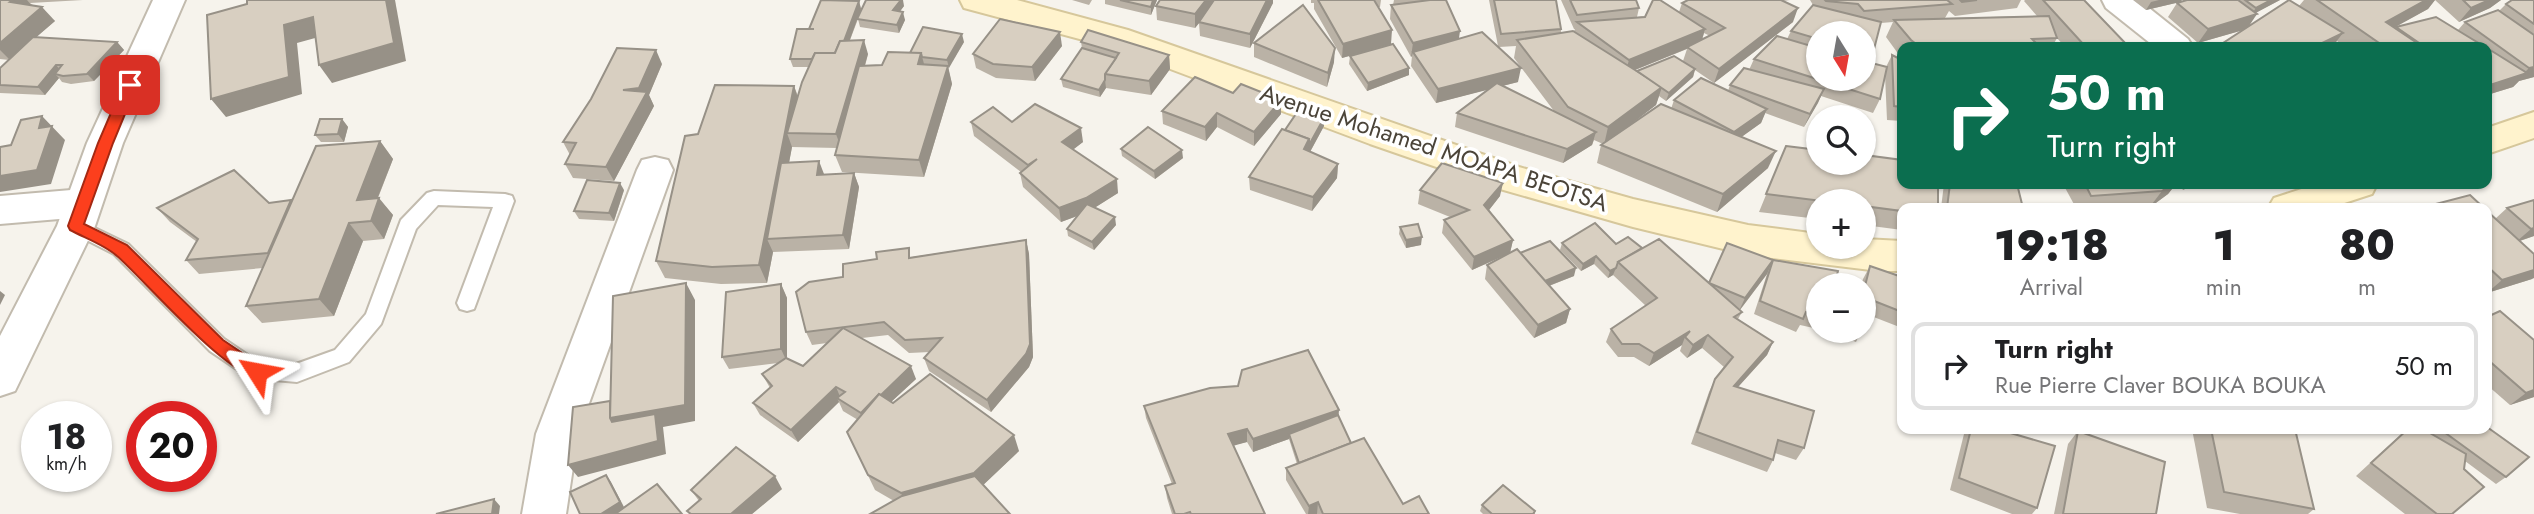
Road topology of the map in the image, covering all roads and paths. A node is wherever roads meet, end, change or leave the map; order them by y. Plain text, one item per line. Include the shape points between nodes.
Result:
1 (169, 0) edge
2 (976, 0) edge
3 (2118, 0) edge
4 (2170, 42) edge
5 (2534, 125) edge
6 (2492, 139) edge
7 (656, 170) dead end
8 (2341, 189) edge
9 (2301, 203) edge
10 (0, 210) edge
11 (79, 215) junction
12 (1897, 256) edge
13 (467, 303) dead end
14 (0, 379) edge
15 (544, 514) edge

1 - 11 street
2 - 12 main road, Avenue Mohamed MOAPA BEOTSA via 1128,41 1383,135 1633,214 1748,240
3 - 4 street
5 - 6 main road
7 - 15 street via 557,434
8 - 9 main road
10 - 11 street
11 - 13 lane via 121,249 217,345 257,372 297,373 342,356 374,318 408,225 434,198 505,201
11 - 14 street

